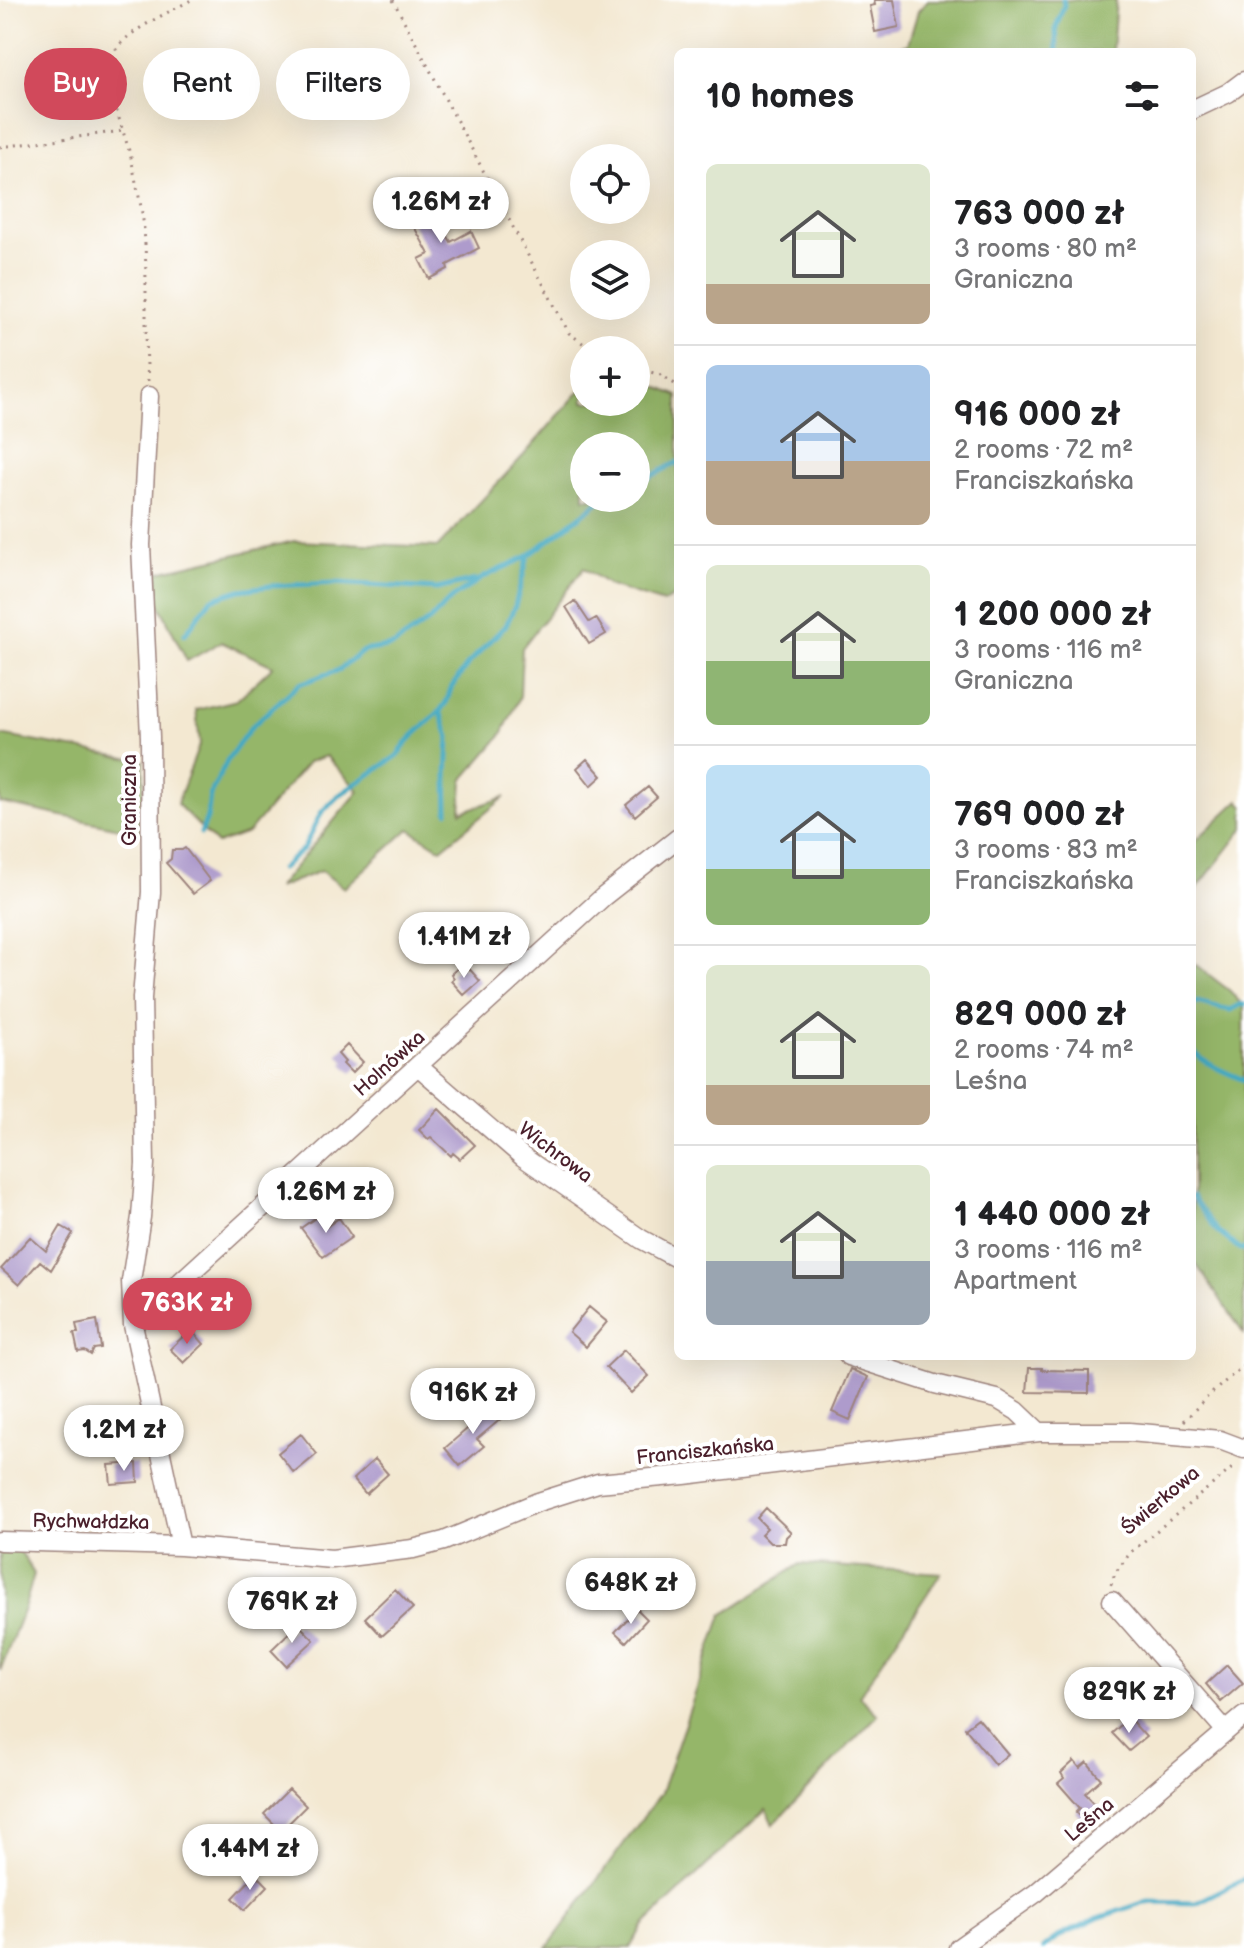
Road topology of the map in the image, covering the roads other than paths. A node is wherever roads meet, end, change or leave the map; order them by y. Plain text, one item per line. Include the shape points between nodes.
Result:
1 (1244, 81) edge
2 (1196, 108) edge
3 (149, 396) road end
4 (674, 841) edge
5 (418, 1066) junction
6 (674, 1257) edge
7 (133, 1325) junction
8 (860, 1360) edge
9 (1039, 1432) junction
10 (1244, 1449) edge
11 (0, 1541) edge
12 (181, 1546) junction
13 (1112, 1601) road end
14 (1244, 1716) edge
15 (1226, 1731) junction
16 (958, 1948) edge

1 - 2 street
3 - 7 street, Graniczna via 141,545 151,892 142,998 145,1164 131,1281
4 - 5 street, Holnówka via 603,897
5 - 6 street, Wichrowa via 523,1157
5 - 7 street, Holnówka
7 - 12 street, Graniczna
8 - 9 street via 997,1399
9 - 10 street, Franciszkańska via 1129,1432 1220,1440
9 - 12 street, Franciszkańska via 598,1483 413,1549 332,1559
11 - 12 street, Rychwałdzka
13 - 15 street
14 - 15 street, Leśna
15 - 16 street, Leśna via 1036,1893

